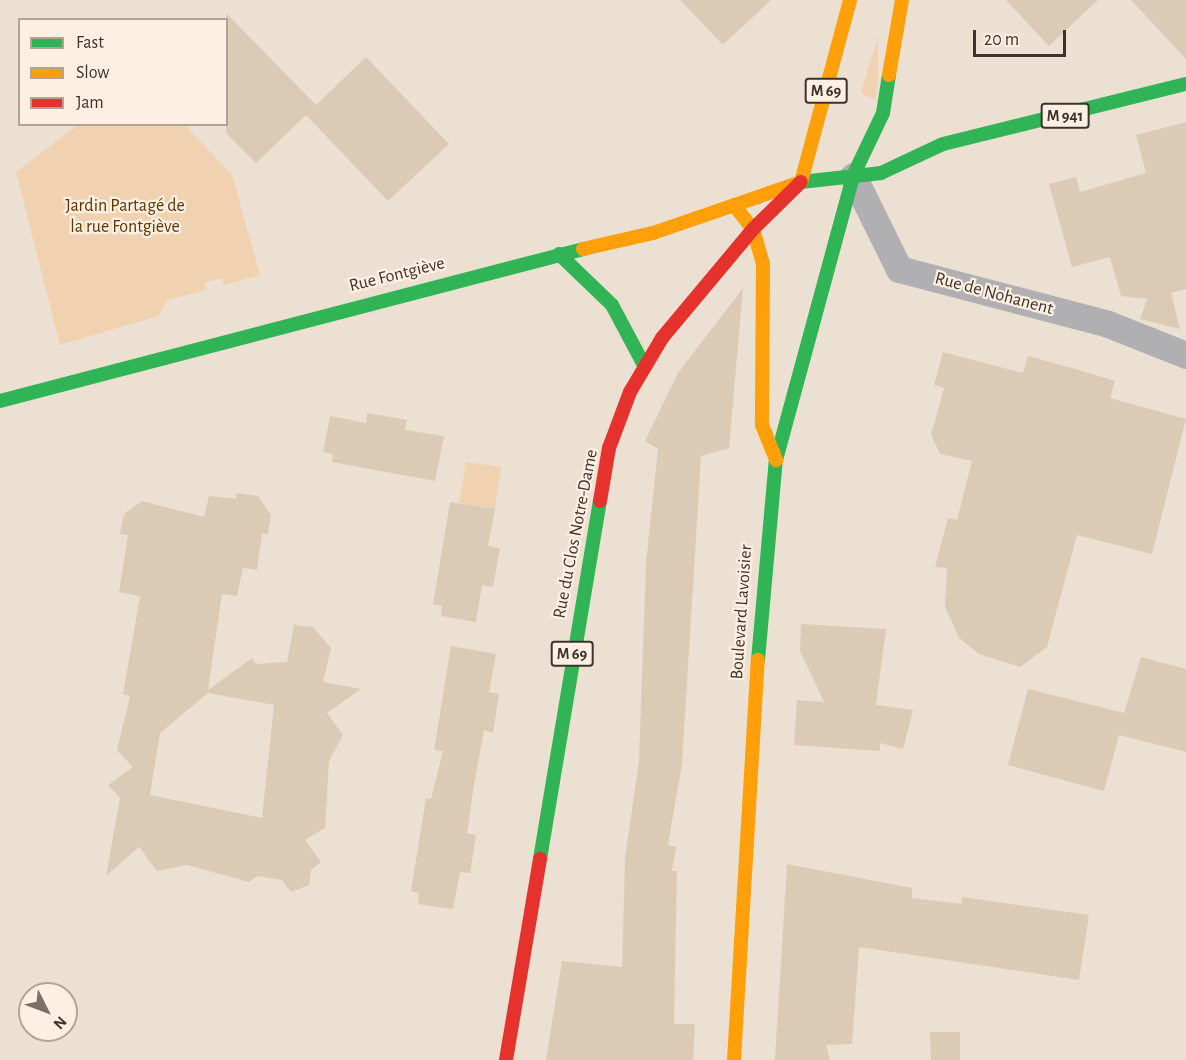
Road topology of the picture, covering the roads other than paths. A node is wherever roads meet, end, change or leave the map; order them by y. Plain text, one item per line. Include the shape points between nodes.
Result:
1 (850, 0) edge
2 (902, 0) edge
3 (1186, 84) edge
4 (853, 176) junction
5 (801, 182) junction
6 (734, 205) junction
7 (753, 229) junction
8 (559, 254) junction
9 (1186, 355) edge
10 (645, 367) junction
11 (0, 401) edge
12 (776, 460) junction
13 (506, 1060) edge
14 (734, 1060) edge

1 - 5 main road, M 69
2 - 4 main road, Boulevard Lavoisier via 883,113
3 - 4 main road, M 941 via 943,144 881,173
4 - 5 main road, M 941
4 - 9 street, Rue de Nohanent via 899,269 1108,324
4 - 12 main road, Boulevard Lavoisier
5 - 6 main road, Rue Fontgiève
5 - 7 main road, Rue du Clos Notre-Dame / M 69
6 - 7 main road
6 - 8 main road, Rue Fontgiève via 653,233
7 - 10 main road, Rue du Clos Notre-Dame / M 69 via 685,307
7 - 12 main road via 765,295 762,425
8 - 10 main road via 612,305
8 - 11 main road, Rue Fontgiève
10 - 13 main road, Rue du Clos Notre-Dame / M 69 via 609,448 597,506
12 - 14 main road, Boulevard Lavoisier via 765,537

